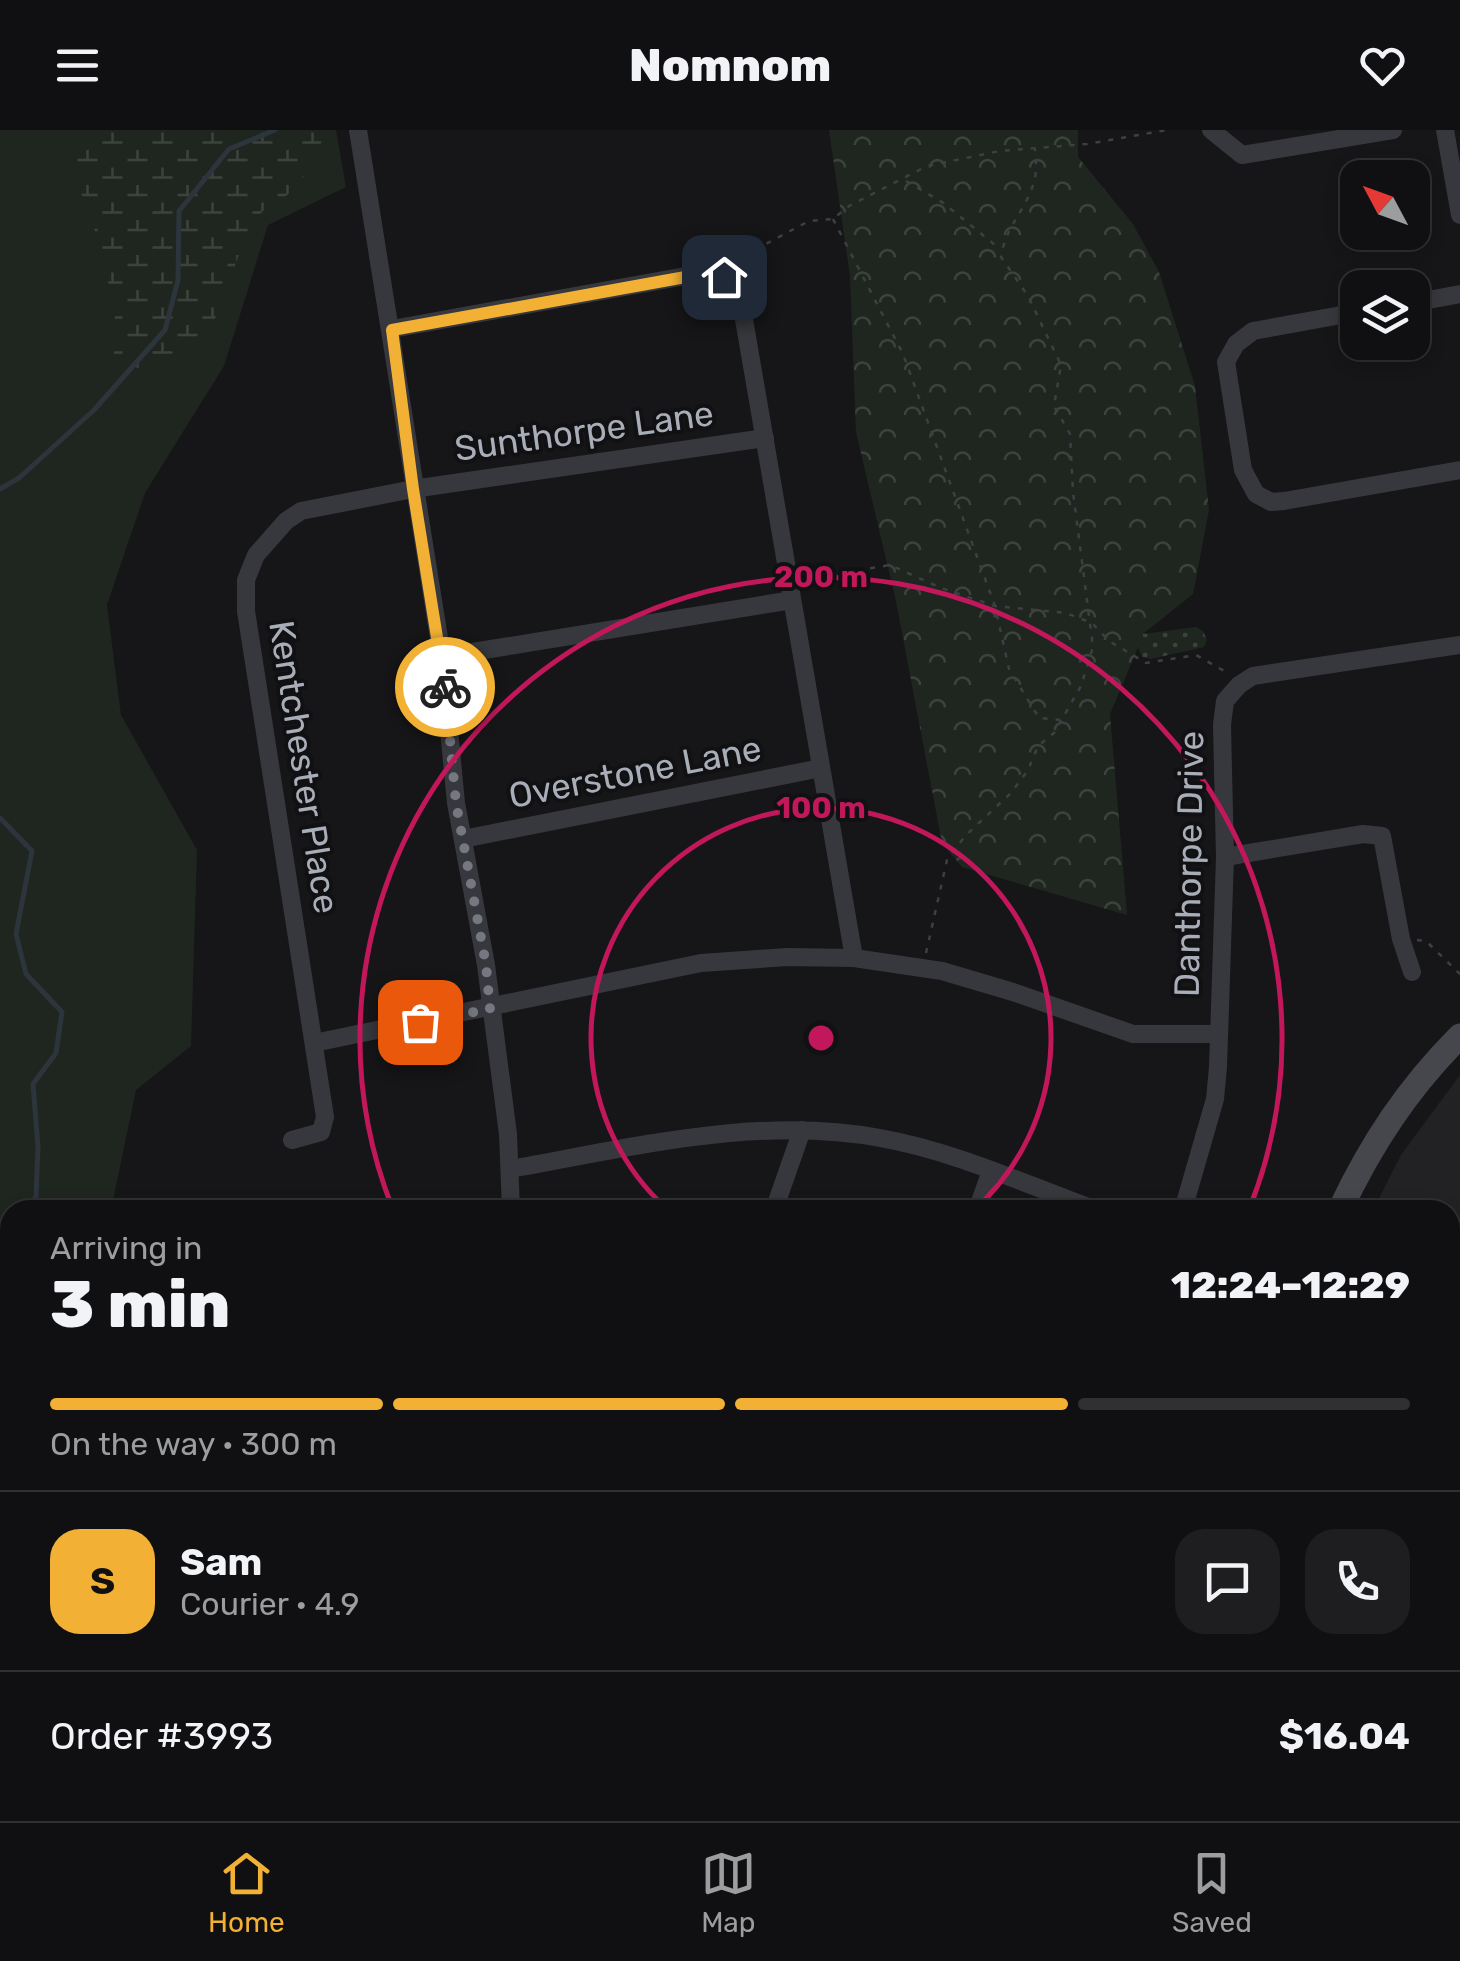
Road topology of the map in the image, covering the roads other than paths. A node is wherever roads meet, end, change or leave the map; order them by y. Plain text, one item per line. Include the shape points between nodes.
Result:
1 (358, 130) edge
2 (1211, 130) edge
3 (1393, 130) edge
4 (1446, 130) edge
5 (1460, 215) edge
6 (1460, 294) edge
7 (1430, 299) edge
8 (1340, 315) edge
9 (392, 330) junction
10 (765, 438) junction
11 (1460, 470) edge
12 (413, 489) junction
13 (791, 591) junction
14 (1460, 645) edge
15 (442, 657) junction
16 (821, 768) junction
17 (462, 839) junction
18 (1226, 857) junction
19 (854, 958) junction
20 (1412, 972) dead end
21 (490, 1009) junction
22 (1218, 1034) junction
23 (1460, 1036) edge
24 (314, 1043) junction
25 (802, 1130) junction
26 (292, 1140) dead end
27 (510, 1169) junction
28 (991, 1171) junction
29 (510, 1200) edge
30 (778, 1200) edge
31 (981, 1200) edge
32 (1069, 1200) edge
33 (1185, 1200) edge
34 (1345, 1200) edge

1 - 9 street
2 - 3 street via 1242,155
4 - 5 street
6 - 7 street
8 - 11 street via 1253,331 1226,362 1243,470 1256,494 1284,501
9 - 10 street via 702,274 724,277 741,302
9 - 12 street
10 - 12 street, Sunthorpe Lane
10 - 13 street
12 - 15 street
12 - 24 street, Kentchester Place via 301,511 273,533 246,580
13 - 15 street
13 - 16 street
14 - 18 street, Danthorpe Drive via 1253,676 1239,685 1225,701 1222,725
15 - 17 street
16 - 17 street, Overstone Lane
16 - 19 street
17 - 21 street
18 - 20 street via 1382,836
18 - 22 street, Danthorpe Drive
19 - 21 street via 701,964
19 - 22 street via 1013,992 1132,1034
21 - 24 street
21 - 27 street
22 - 33 street, Danthorpe Drive via 1216,1098
23 - 34 main road via 1410,1089
24 - 26 street, Kentchester Place via 325,1124 314,1136
25 - 27 street via 701,1136
25 - 28 street via 887,1139
25 - 30 street
27 - 29 street
28 - 31 street
28 - 32 street

